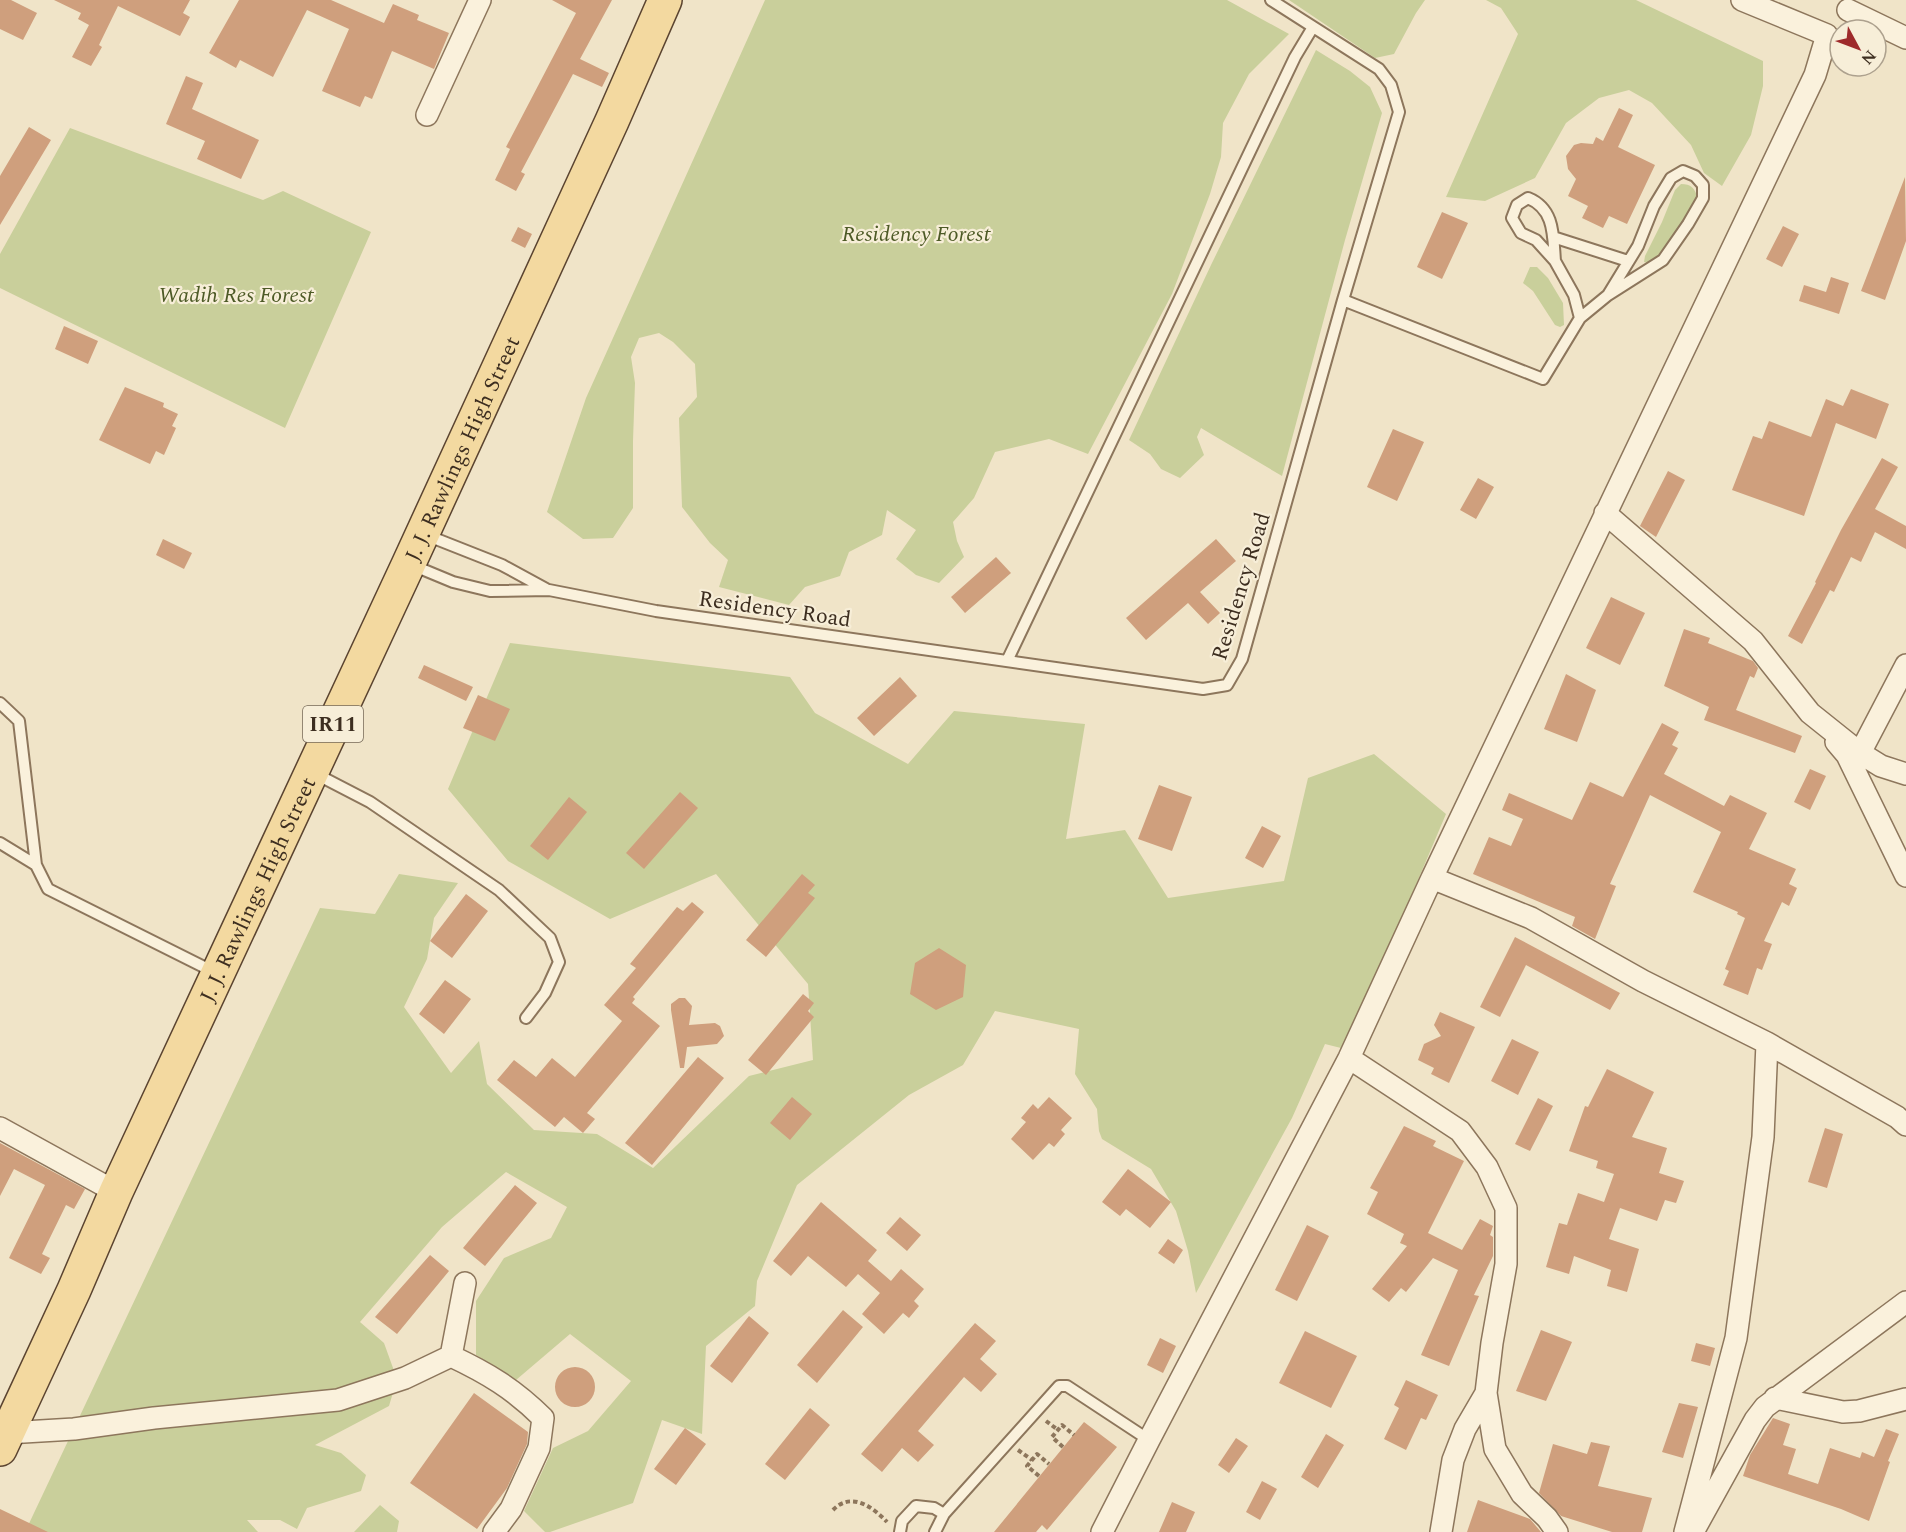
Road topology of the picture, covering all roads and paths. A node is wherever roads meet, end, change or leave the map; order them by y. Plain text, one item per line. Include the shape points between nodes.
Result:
1 (480, 0) edge
2 (665, 0) edge
3 (1271, 0) edge
4 (1742, 0) edge
5 (1850, 5) edge
6 (1313, 27) junction
7 (1827, 36) junction
8 (1906, 38) edge
9 (427, 115) dead end
10 (1553, 237) junction
11 (1555, 261) junction
12 (1628, 261) junction
13 (1608, 295) junction
14 (1343, 300) junction
15 (1580, 318) junction
16 (1605, 513) junction
17 (422, 534) junction
18 (409, 563) junction
19 (549, 590) junction
20 (1007, 661) junction
21 (1906, 665) edge
22 (0, 703) edge
23 (1810, 712) junction
24 (1860, 753) junction
25 (310, 772) junction
26 (1906, 774) edge
27 (0, 843) edge
28 (36, 865) junction
29 (1906, 876) edge
30 (1432, 878) junction
31 (217, 973) junction
32 (526, 1018) dead end
33 (1767, 1043) junction
34 (1349, 1058) junction
35 (1906, 1125) edge
36 (0, 1128) edge
37 (116, 1192) junction
38 (465, 1283) dead end
39 (1906, 1302) edge
40 (450, 1356) junction
41 (1485, 1394) junction
42 (1775, 1398) junction
43 (1906, 1399) edge
44 (1074, 1435) dead end
45 (1149, 1440) junction
46 (4, 1441) edge
47 (1063, 1447) dead end
48 (1049, 1464) dead end
49 (1039, 1476) dead end
50 (833, 1510) dead end
51 (944, 1514) junction
52 (895, 1529) edge
53 (494, 1532) edge
54 (935, 1532) edge
55 (1102, 1532) edge
56 (1441, 1532) edge
57 (1557, 1532) edge
58 (1684, 1532) edge
59 (1693, 1532) edge

1 - 9 street
2 - 17 main road, J. J. Rawlings High Street / IR11
3 - 6 lane, Residency Road
4 - 7 street
5 - 7 street
5 - 8 street
6 - 14 lane, Residency Road via 1379,69 1391,85 1399,112
6 - 20 lane via 1295,57
7 - 16 street via 1815,75
10 - 11 lane
10 - 11 lane via 1550,218 1540,202 1528,198 1517,205 1512,218 1521,232 1536,240
10 - 12 lane
11 - 15 lane via 1574,295
12 - 13 lane
12 - 13 lane via 1671,178 1683,171 1695,176 1703,185 1702,198 1663,260
13 - 15 lane
14 - 15 lane via 1543,380
14 - 20 lane, Residency Road via 1242,659 1227,685 1203,689
16 - 23 street via 1753,640
16 - 30 street
17 - 18 main road, J. J. Rawlings High Street / IR11
17 - 19 lane, Residency Road via 502,565
18 - 19 lane, Residency Road via 453,582 490,591
18 - 25 main road, J. J. Rawlings High Street / IR11
19 - 20 lane, Residency Road via 656,611
21 - 24 street
22 - 28 lane via 19,721
23 - 24 street
23 - 29 street via 1847,755
24 - 26 street via 1881,766
25 - 31 main road, J. J. Rawlings High Street / IR11
25 - 32 lane via 370,802 499,890 550,938 560,962 546,993
27 - 28 lane
28 - 31 lane via 48,889
30 - 33 street via 1530,918 1643,981
30 - 34 street
31 - 37 main road, J. J. Rawlings High Street / IR11
33 - 35 street
33 - 58 street via 1763,1137 1736,1338
34 - 41 street via 1460,1131 1487,1167 1506,1208 1506,1264
34 - 45 street
36 - 37 street
37 - 46 main road, J. J. Rawlings High Street / IR11
38 - 40 street
39 - 42 street
40 - 46 street via 405,1378 338,1400 154,1418
40 - 53 street via 487,1373 543,1418 539,1448 511,1509
41 - 56 street via 1453,1460
41 - 57 street via 1495,1449 1522,1494
42 - 43 street via 1843,1413
42 - 59 street via 1755,1420
44 - 47 path via 1062,1425 1052,1437
45 - 51 lane via 1067,1386 1059,1386
45 - 55 street
48 - 49 path via 1037,1454 1027,1466
50 - 52 path via 840,1503 854,1500 871,1507
51 - 52 lane via 934,1508 916,1506
51 - 54 lane

